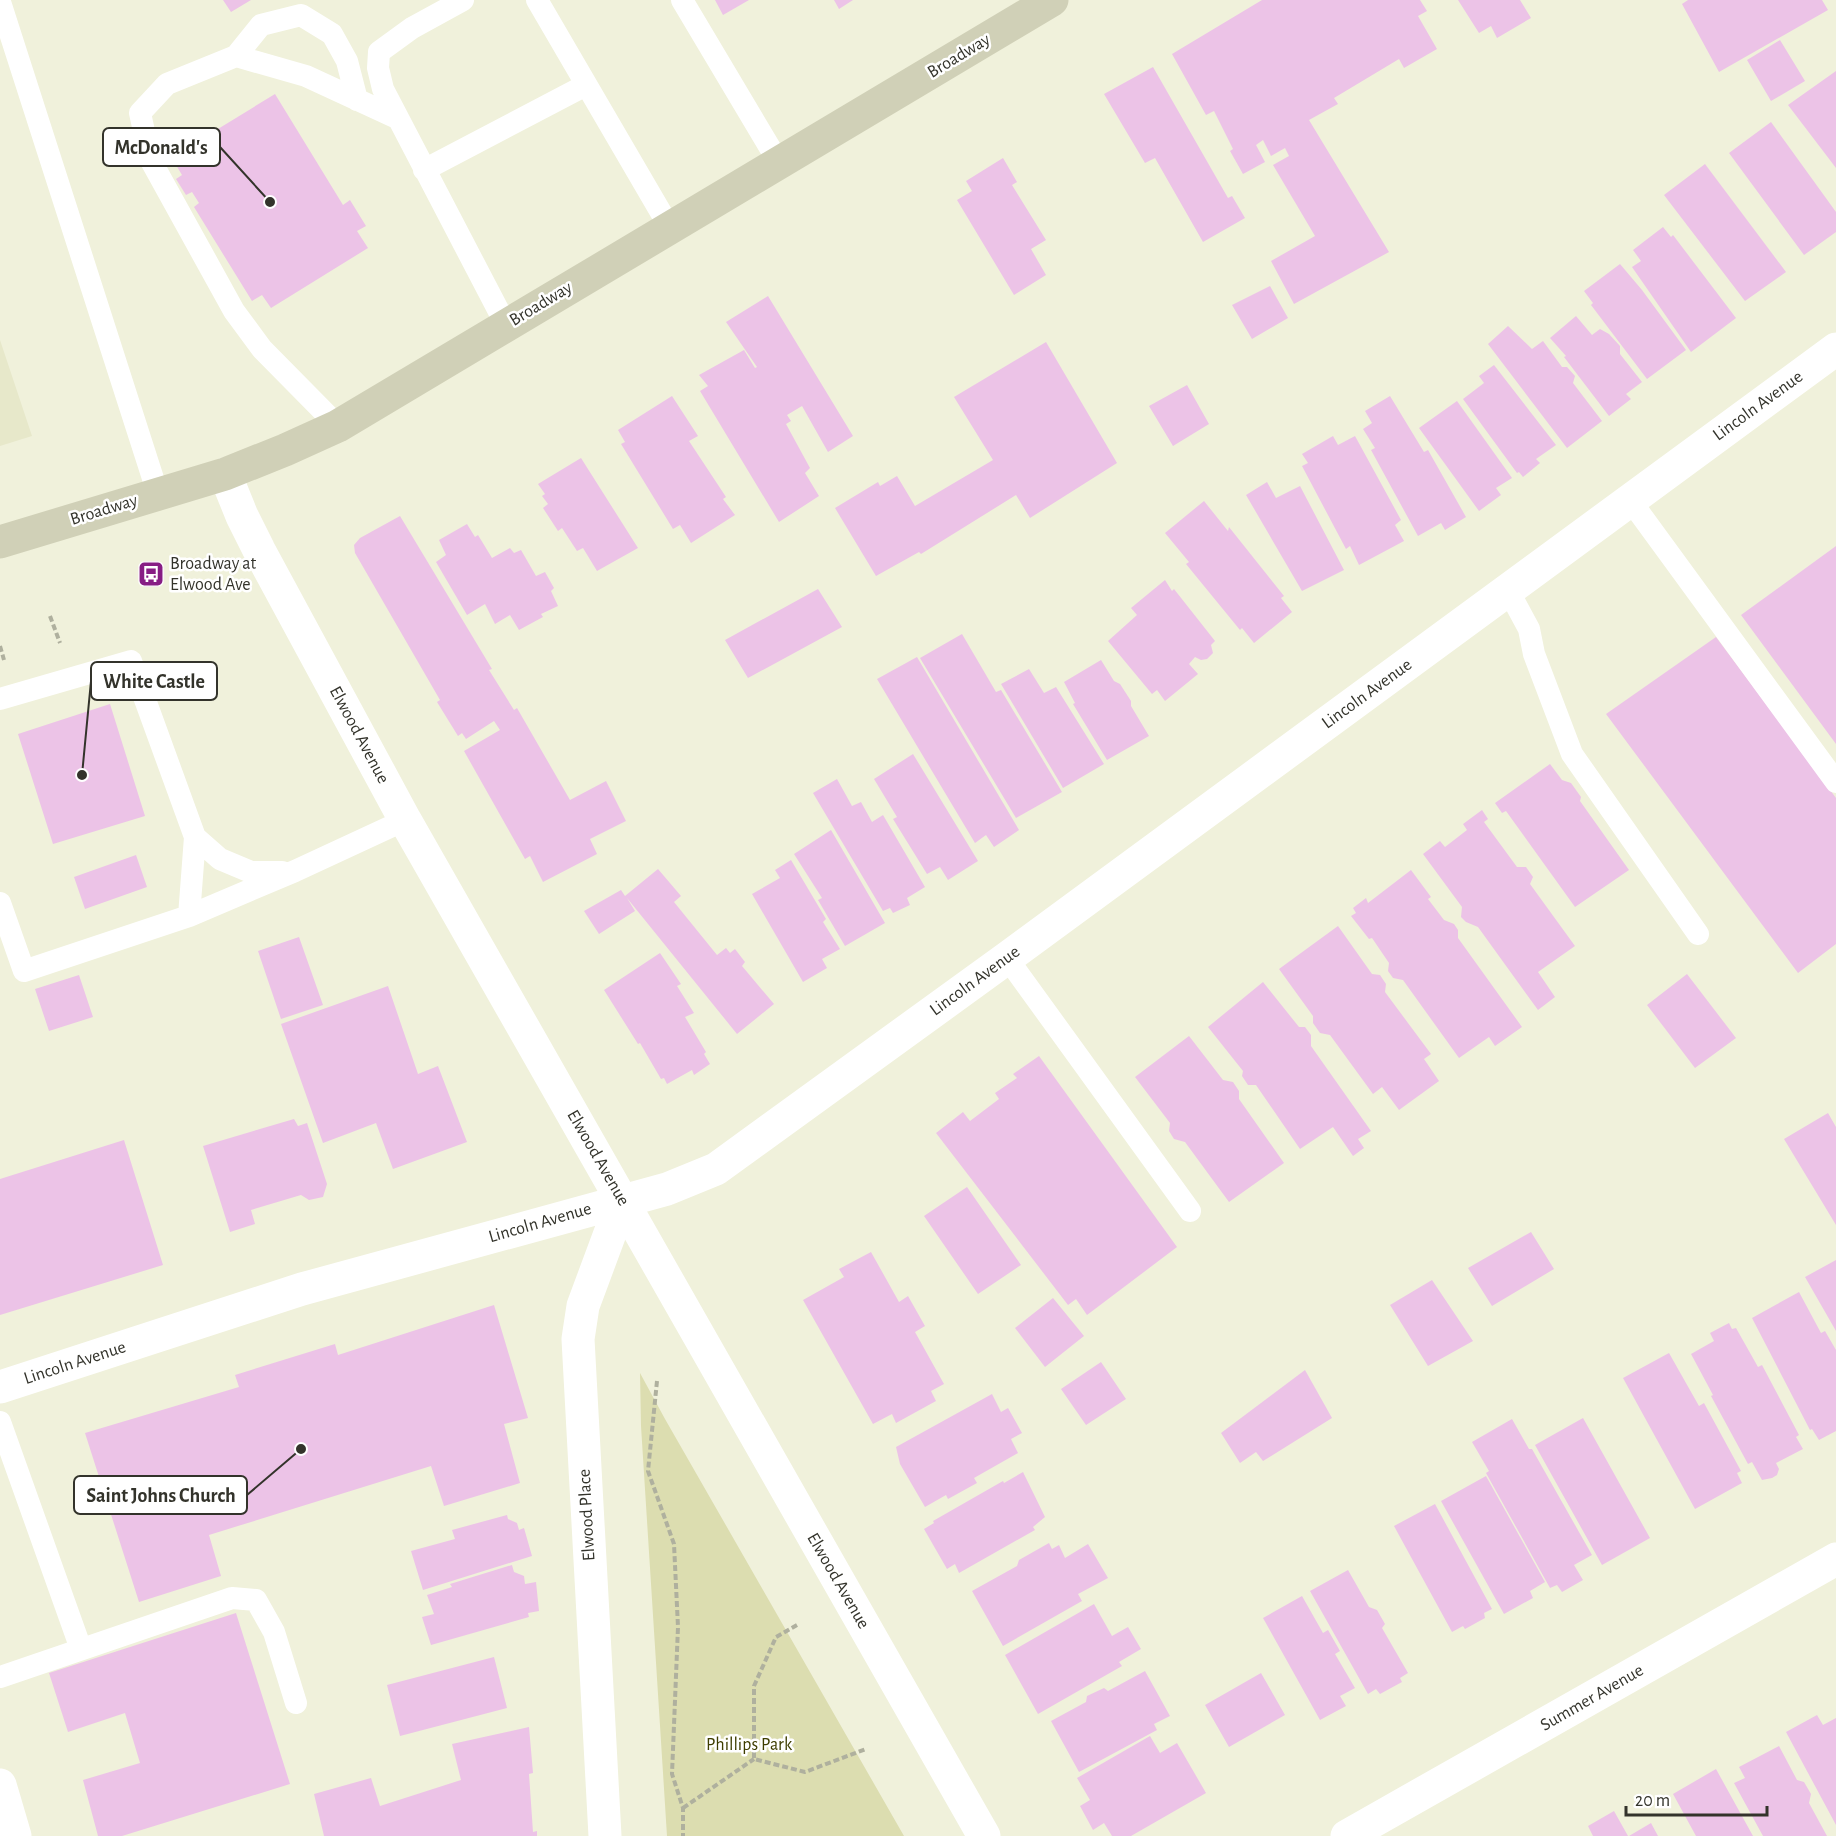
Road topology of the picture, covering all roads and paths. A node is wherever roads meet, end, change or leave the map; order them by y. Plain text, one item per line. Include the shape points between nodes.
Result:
1 (463, 0) edge
2 (537, 0) edge
3 (682, 0) edge
4 (1052, 0) edge
5 (0, 2) edge
6 (236, 56) junction
7 (586, 85) junction
8 (357, 100) junction
9 (397, 118) junction
10 (779, 163) junction
11 (424, 170) junction
12 (670, 228) junction
13 (506, 325) junction
14 (1836, 348) edge
15 (338, 426) junction
16 (225, 474) junction
17 (158, 494) junction
18 (1630, 500) junction
19 (0, 542) edge
20 (1508, 590) junction
21 (51, 616) dead end
22 (63, 652) dead end
23 (0, 699) edge
24 (1836, 782) edge
25 (405, 820) junction
26 (195, 837) junction
27 (295, 871) junction
28 (0, 903) edge
29 (189, 916) junction
30 (1698, 934) dead end
31 (1007, 958) junction
32 (622, 1201) junction
33 (1190, 1211) dead end
34 (657, 1381) dead end
35 (0, 1388) edge
36 (0, 1422) edge
37 (1836, 1559) edge
38 (797, 1624) dead end
39 (81, 1650) junction
40 (0, 1677) edge
41 (296, 1703) dead end
42 (866, 1749) dead end
43 (754, 1760) junction
44 (0, 1785) edge
45 (683, 1808) junction
46 (15, 1836) edge
47 (605, 1836) edge
48 (683, 1836) edge
49 (984, 1836) edge
50 (1347, 1836) edge

1 - 9 lane via 412,28 379,52 383,89
2 - 7 lane
3 - 10 lane
4 - 10 main road, Broadway
5 - 17 lane
6 - 8 lane via 306,76
6 - 8 lane via 261,25 301,15 332,34 347,61
6 - 15 lane via 167,84 140,113 150,159 234,312 262,349
7 - 11 lane
7 - 12 lane
8 - 9 lane
9 - 11 lane
10 - 12 main road, Broadway
11 - 13 lane
12 - 13 main road, Broadway
13 - 15 main road, Broadway
14 - 18 street, Lincoln Avenue
15 - 16 main road, Broadway
16 - 17 main road, Broadway
16 - 25 street, Elwood Avenue via 259,550
17 - 19 main road, Broadway
18 - 20 street, Lincoln Avenue
18 - 24 lane
20 - 30 lane via 1529,629 1534,654 1572,754
20 - 31 street, Lincoln Avenue
21 - 22 path
23 - 26 lane via 131,661
25 - 27 lane
25 - 32 street, Elwood Avenue
26 - 27 lane via 220,859 251,872
26 - 29 lane
27 - 29 lane
28 - 29 lane via 24,971
31 - 32 street, Lincoln Avenue via 716,1169 667,1189
31 - 33 lane
32 - 35 street, Lincoln Avenue via 302,1290
32 - 47 street, Elwood Place via 583,1306 578,1339
32 - 49 street, Elwood Avenue
34 - 45 path via 648,1471 674,1544 678,1628 672,1774
36 - 39 lane
37 - 50 street, Summer Avenue
38 - 43 path via 776,1636 754,1686
39 - 40 lane
39 - 41 lane via 232,1598 256,1600 274,1632
42 - 43 path via 805,1772
43 - 45 path
44 - 46 street
45 - 48 path

